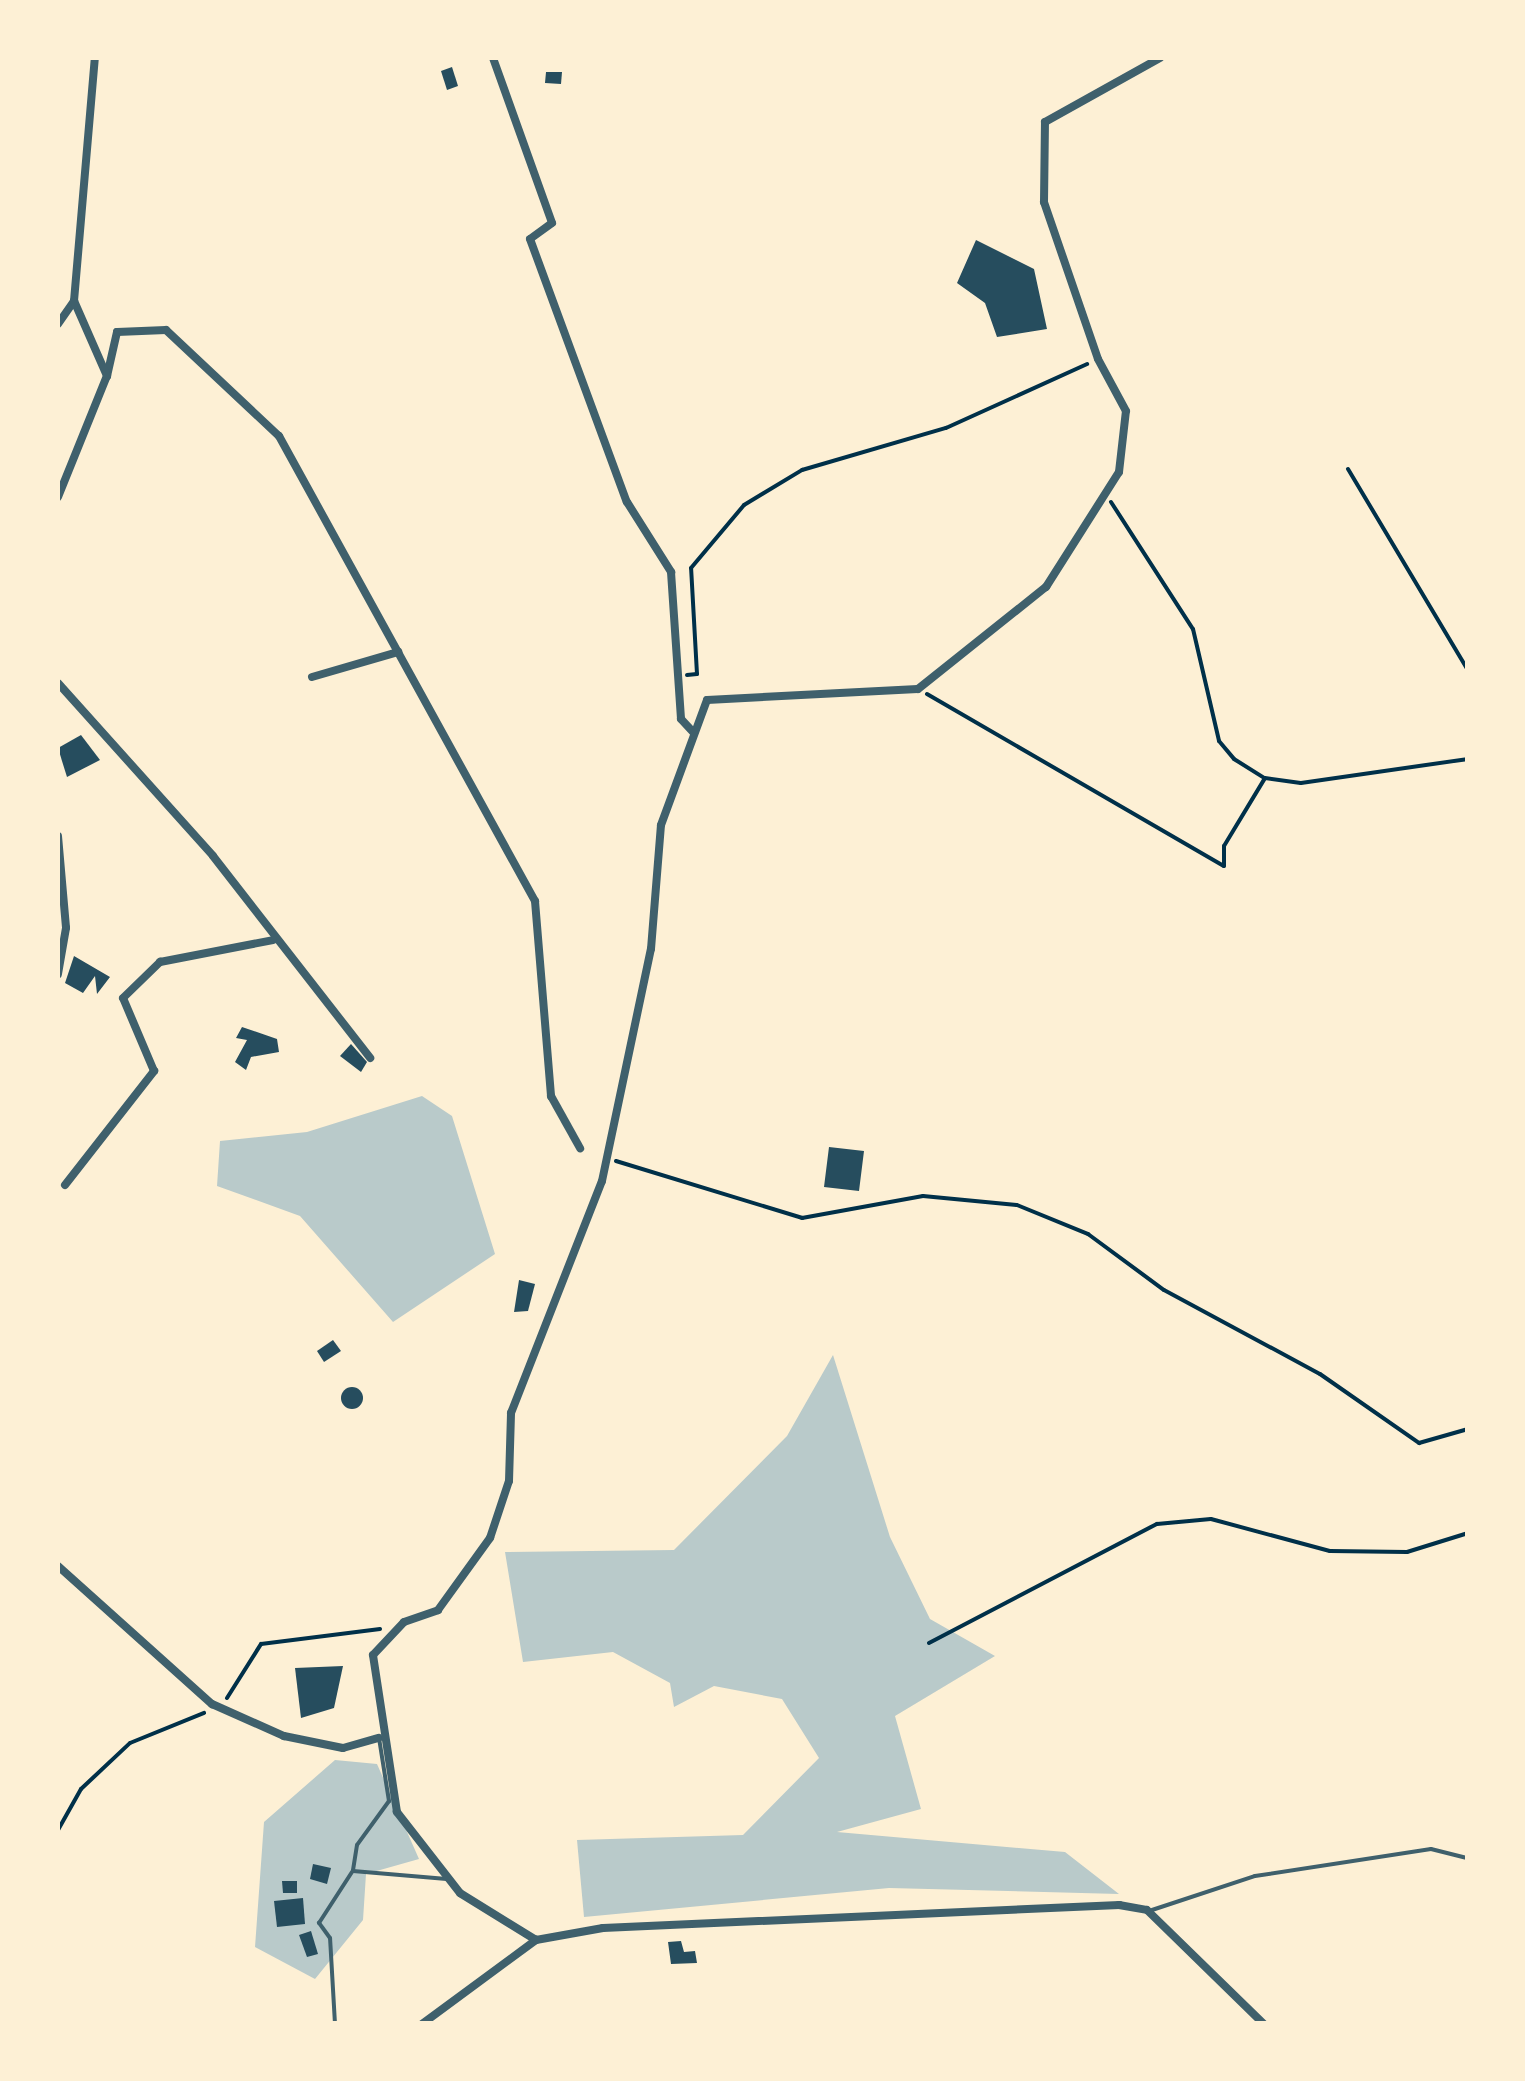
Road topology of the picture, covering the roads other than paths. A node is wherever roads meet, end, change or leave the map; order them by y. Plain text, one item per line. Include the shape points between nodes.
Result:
1 (95, 58) edge
2 (493, 58) edge
3 (1160, 58) edge
4 (74, 301) junction
5 (58, 324) edge
6 (107, 376) junction
7 (58, 497) edge
8 (398, 652) junction
9 (312, 677) dead end
10 (58, 683) edge
11 (694, 732) junction
12 (58, 836) edge
13 (273, 940) junction
14 (58, 974) edge
15 (370, 1058) dead end
16 (580, 1148) dead end
17 (65, 1185) dead end
18 (58, 1566) edge
19 (379, 1738) junction
20 (1468, 1858) edge
21 (353, 1871) junction
22 (448, 1880) junction
23 (1147, 1910) junction
24 (536, 1940) junction
25 (335, 2024) edge
26 (422, 2024) edge
27 (1264, 2024) edge

1 - 4 street
2 - 11 street via 552,223 530,239 628,502 671,572 681,719
3 - 11 street via 1044,122 1044,202 1098,359 1126,411 1106,494 1046,587 918,689 707,700
4 - 5 street
4 - 6 street
6 - 7 street
6 - 8 street via 118,332 166,330 279,436
8 - 9 street
8 - 16 street via 536,901 551,1096
10 - 13 street via 213,856
11 - 19 street via 661,825 651,949 606,1158 569,1279 512,1413 509,1481 490,1538 438,1610 404,1622 373,1655
12 - 14 street via 66,928
13 - 15 street
13 - 17 street via 160,962 123,998 154,1071
18 - 19 street via 212,1704 313,1742 343,1748
19 - 21 lane via 389,1802 358,1845
19 - 22 street via 397,1812
20 - 23 lane via 1430,1849 1255,1876 1196,1902
21 - 22 lane
21 - 25 lane via 319,1923 330,1938
22 - 24 street
23 - 24 street via 908,1910
23 - 27 street
24 - 26 street

